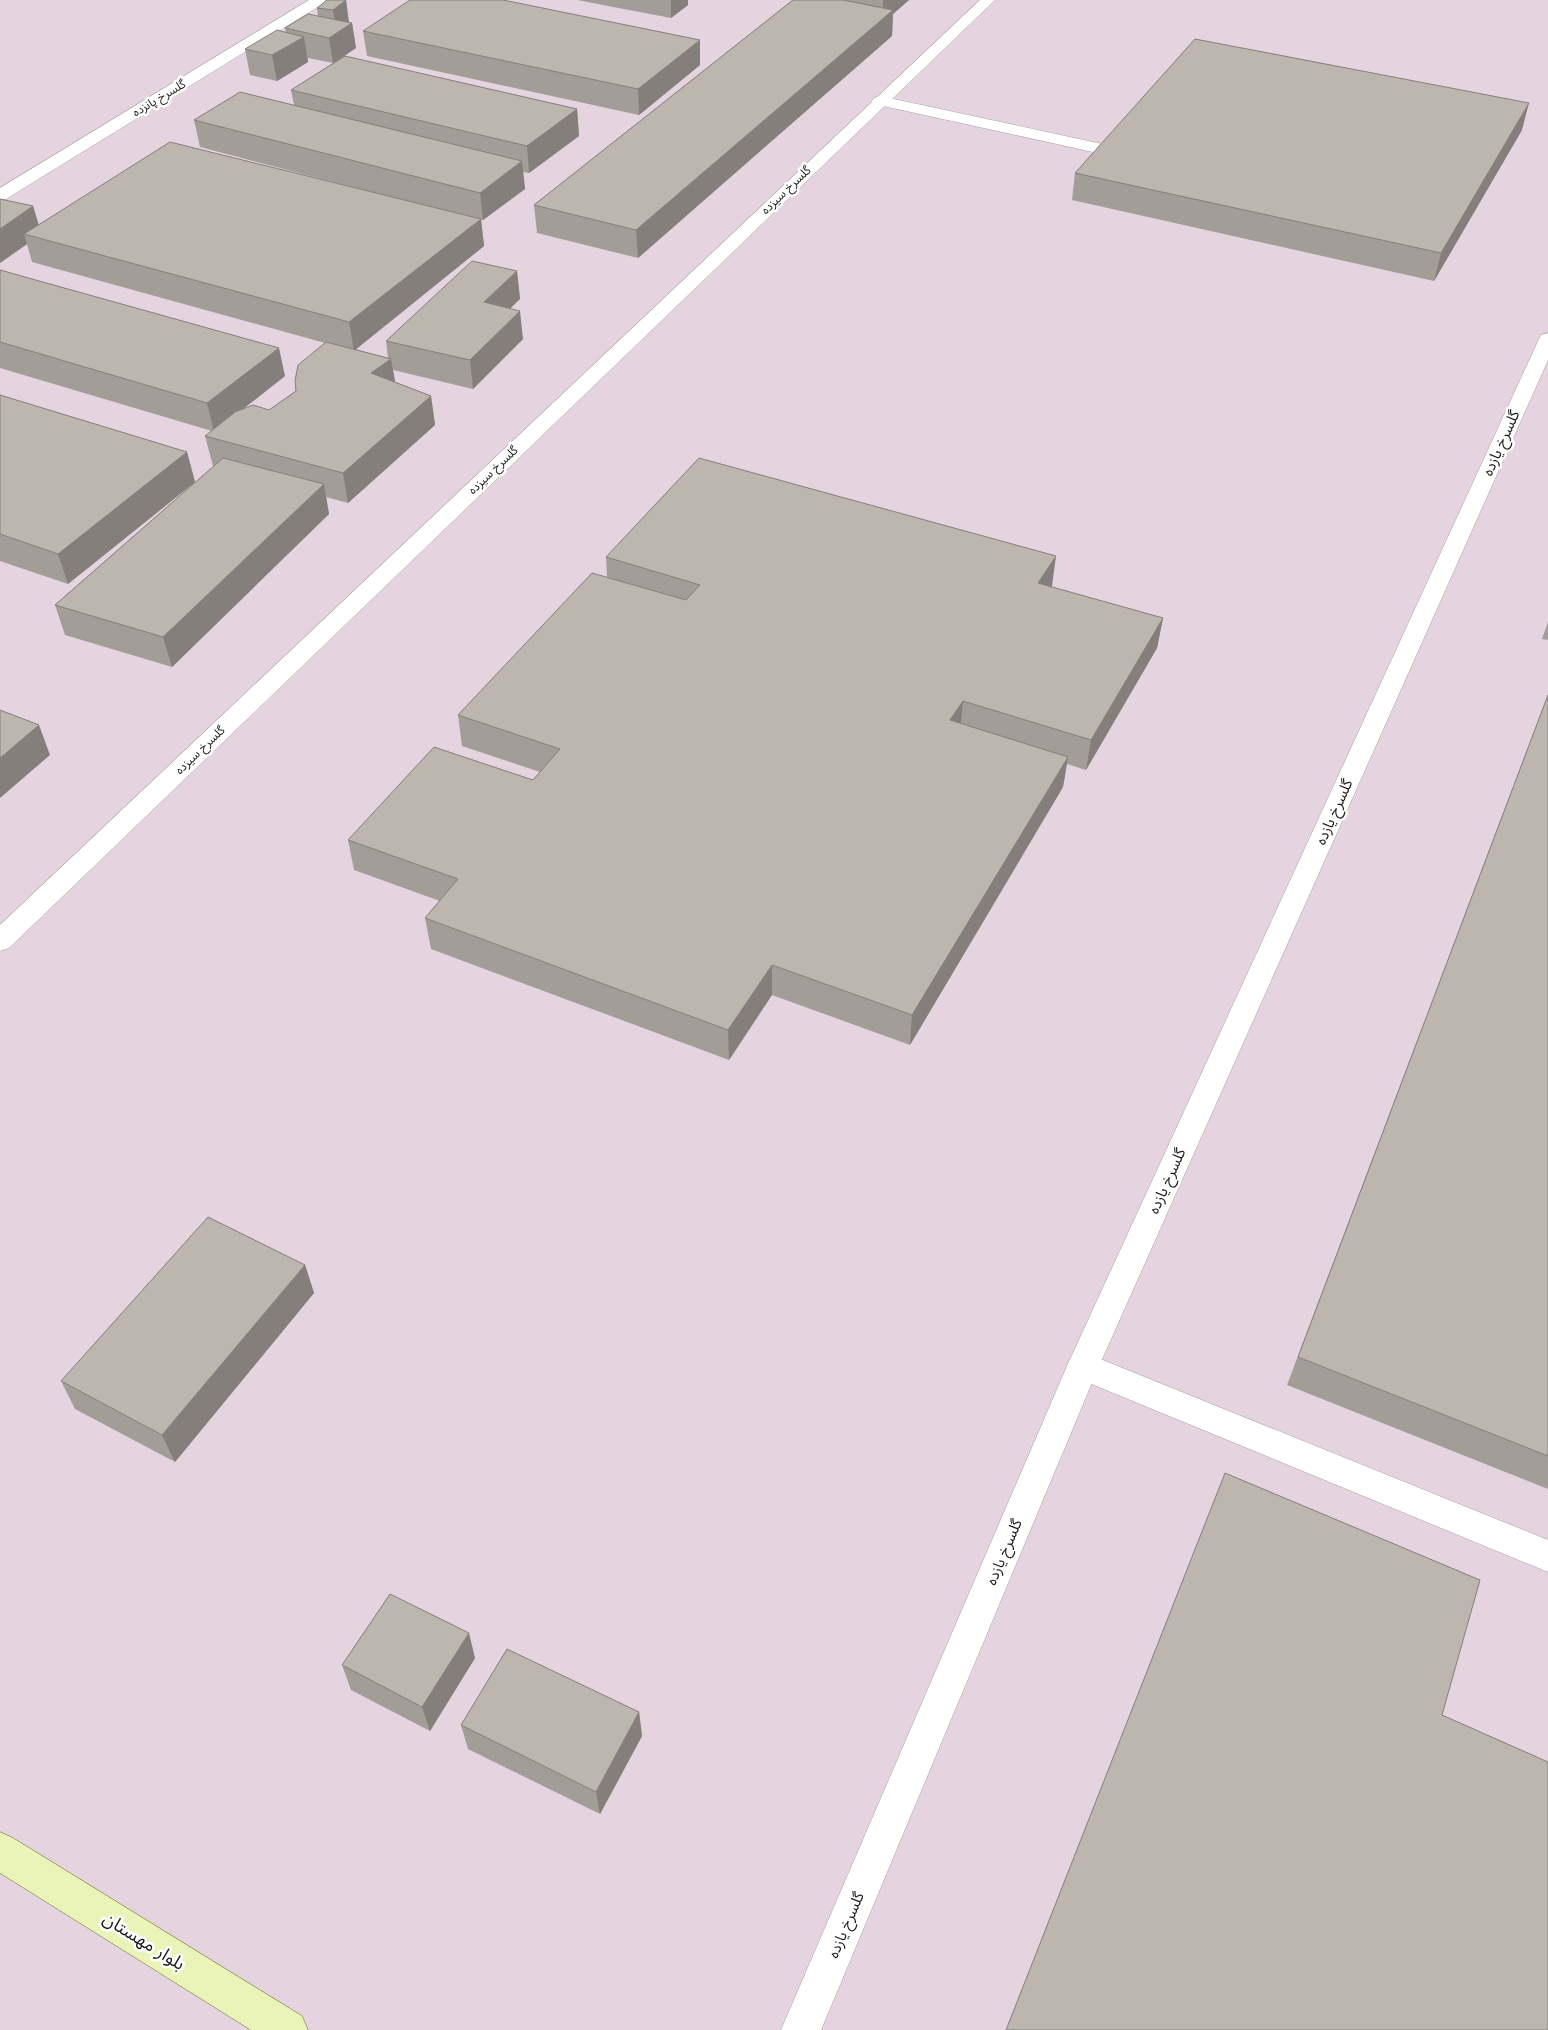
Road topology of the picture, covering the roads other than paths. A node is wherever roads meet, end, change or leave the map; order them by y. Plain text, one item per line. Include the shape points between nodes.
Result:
1 (319, 0) edge
2 (988, 0) edge
3 (880, 101) junction
4 (1093, 147) dead end
5 (0, 195) edge
6 (1548, 339) edge
7 (0, 941) edge
8 (1083, 1366) junction
9 (1548, 1556) edge
10 (0, 1851) edge
11 (288, 2030) edge
12 (801, 2030) edge

1 - 5 street, گلسرخ پانزده
2 - 3 street, گلسرخ سیزده
3 - 4 street
3 - 7 street, گلسرخ سیزده
6 - 8 street, گلسرخ یازده
8 - 9 street
8 - 12 street, گلسرخ یازده
10 - 11 street, بلوار مهستان

